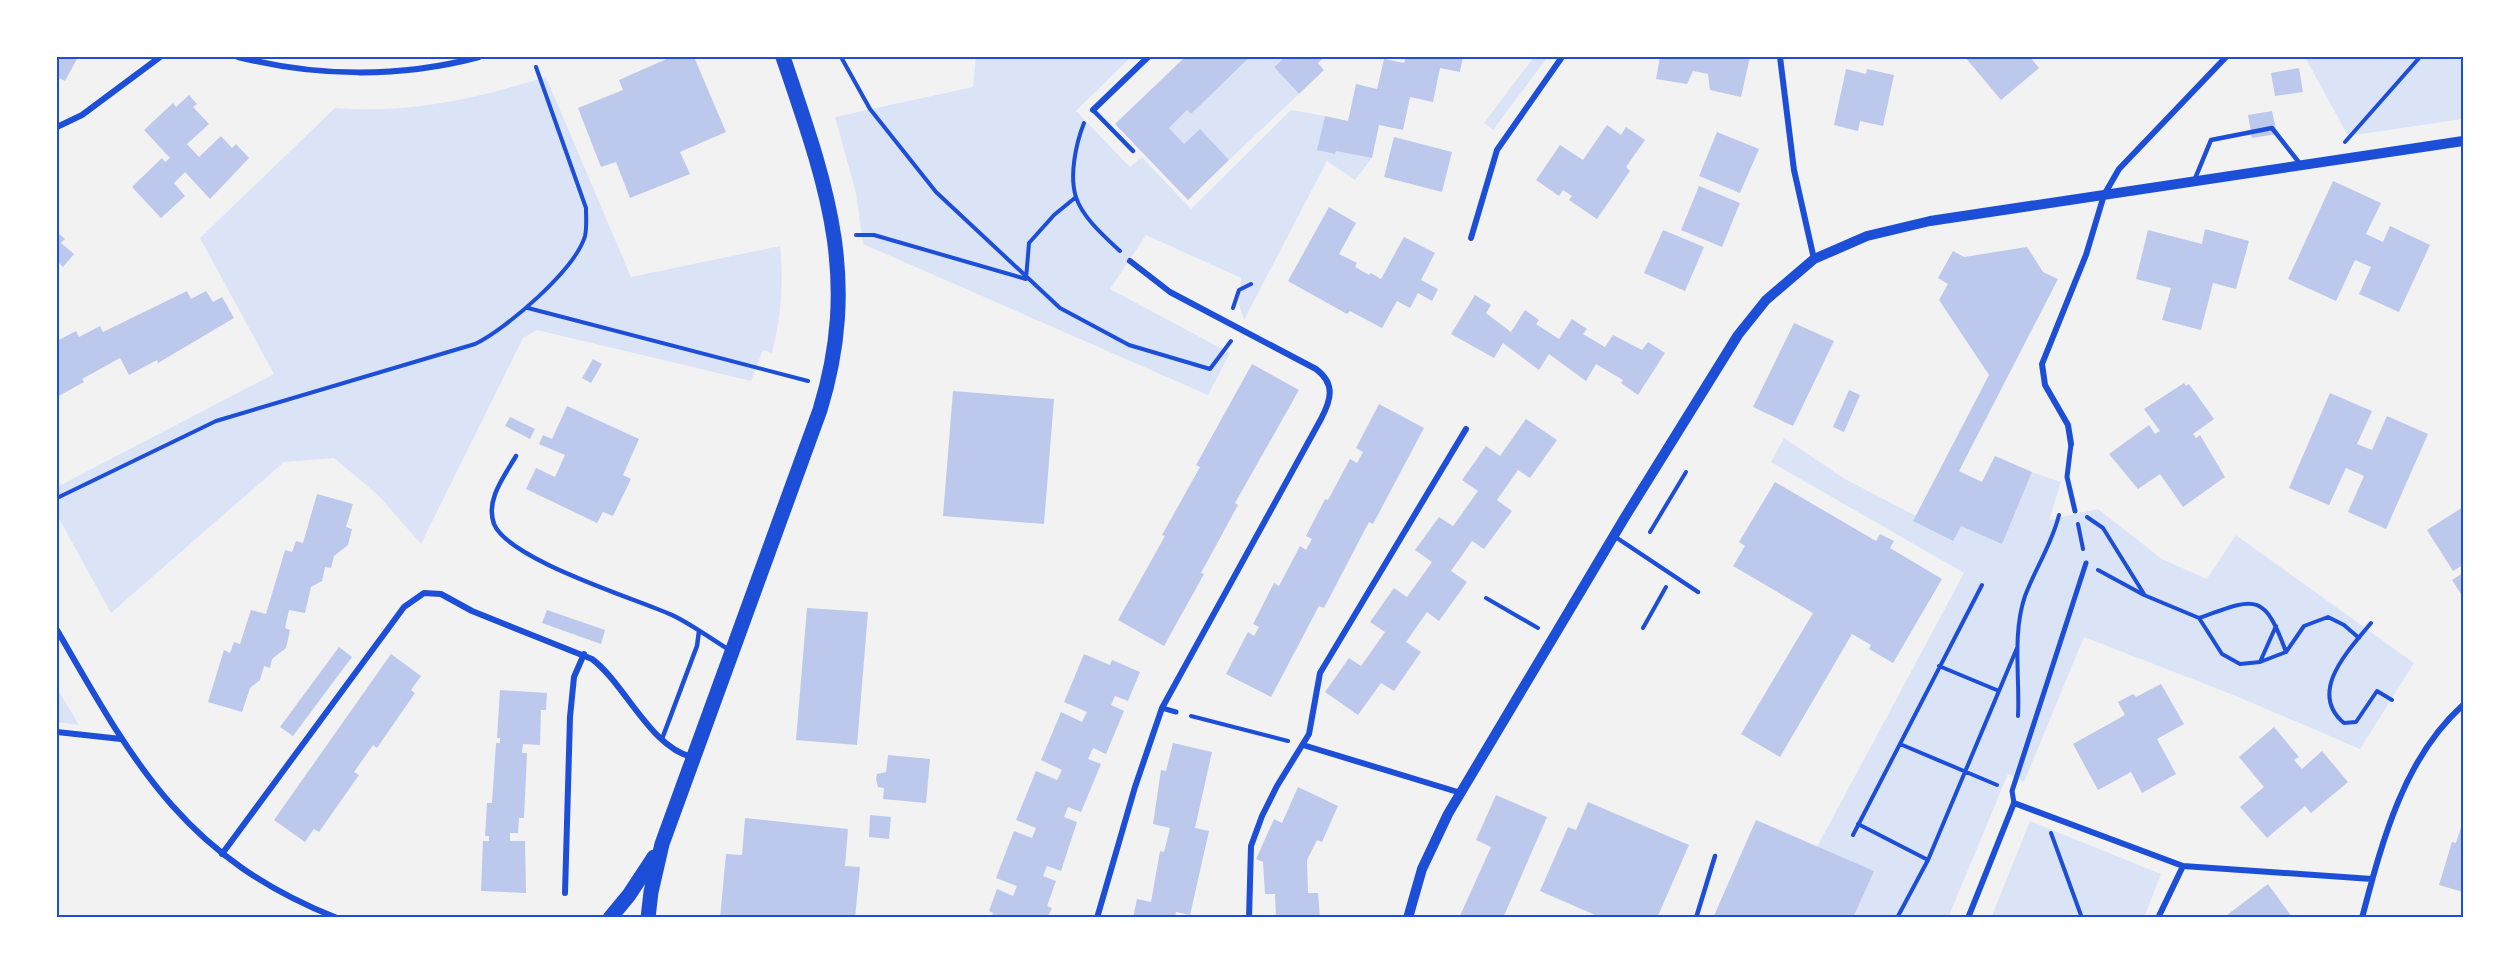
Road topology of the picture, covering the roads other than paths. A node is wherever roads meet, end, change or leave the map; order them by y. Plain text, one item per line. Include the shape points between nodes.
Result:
1 (160, 57) edge
2 (238, 57) edge
3 (479, 57) edge
4 (783, 57) edge
5 (1148, 57) edge
6 (1562, 57) edge
7 (1780, 57) edge
8 (2226, 57) edge
9 (1093, 110) joint
10 (57, 127) edge
11 (2463, 141) edge
12 (1133, 151) dead end
13 (2301, 165) junction
14 (2194, 181) junction
15 (2104, 195) junction
16 (1471, 238) dead end
17 (1814, 259) junction
18 (1130, 261) road end
19 (1466, 429) dead end
20 (2071, 444) joint
21 (516, 456) dead end
22 (2076, 511) road end
23 (1614, 536) junction
24 (2086, 563) road end
25 (1698, 592) dead end
26 (57, 630) edge
27 (699, 631) junction
28 (732, 653) junction
29 (584, 654) junction
30 (2463, 705) edge
31 (1162, 708) junction
32 (1176, 712) road end
33 (57, 732) edge
34 (121, 739) junction
35 (662, 739) junction
36 (1303, 745) junction
37 (694, 758) junction
38 (1461, 793) junction
39 (2014, 803) junction
40 (662, 844) junction
41 (222, 854) junction
42 (1715, 856) dead end
43 (2183, 866) junction
44 (2372, 879) junction
45 (565, 893) dead end
46 (1409, 917) edge
47 (337, 918) edge
48 (610, 918) edge
49 (648, 918) edge
50 (1097, 918) edge
51 (1249, 918) edge
52 (1696, 918) edge
53 (1968, 918) edge
54 (2158, 918) edge
55 (2362, 918) edge

1 - 10 street via 82,115
2 - 3 street via 288,67 353,73 413,70
4 - 28 main road via 834,227 839,316 822,403
5 - 9 street
6 - 16 street via 1497,150
7 - 17 street via 1794,170
8 - 15 street via 2119,169
9 - 12 lane
11 - 13 street
13 - 14 street
13 - 14 lane via 2272,128 2211,140
14 - 15 street
15 - 17 street via 1910,225 1851,242
15 - 20 street via 2086,255 2042,364 2045,385 2067,425
17 - 23 street via 1766,300 1738,335
18 - 31 street via 1170,292 1316,369 1327,379 1330,389 1324,414
19 - 36 street via 1320,673 1314,718
20 - 22 street via 2067,477
21 - 27 lane via 493,502 494,523 504,537 564,572 672,615
23 - 25 lane
23 - 38 street
24 - 39 street via 2012,791
26 - 34 street
27 - 28 lane
27 - 35 lane
28 - 37 main road
29 - 35 street via 607,672
29 - 41 street via 472,611 441,594 424,592 412,598
29 - 45 street via 574,677 570,717
30 - 44 street via 2424,750 2402,792
31 - 32 street
31 - 50 street via 1134,787
33 - 34 street
34 - 41 street via 174,809
35 - 37 street
36 - 38 street
36 - 51 street via 1277,786 1251,846
37 - 40 main road
38 - 46 street via 1429,853
39 - 43 street
39 - 53 street
40 - 48 main road
40 - 49 main road
41 - 47 street via 270,887
42 - 52 lane
43 - 44 street
43 - 54 street
44 - 55 street

